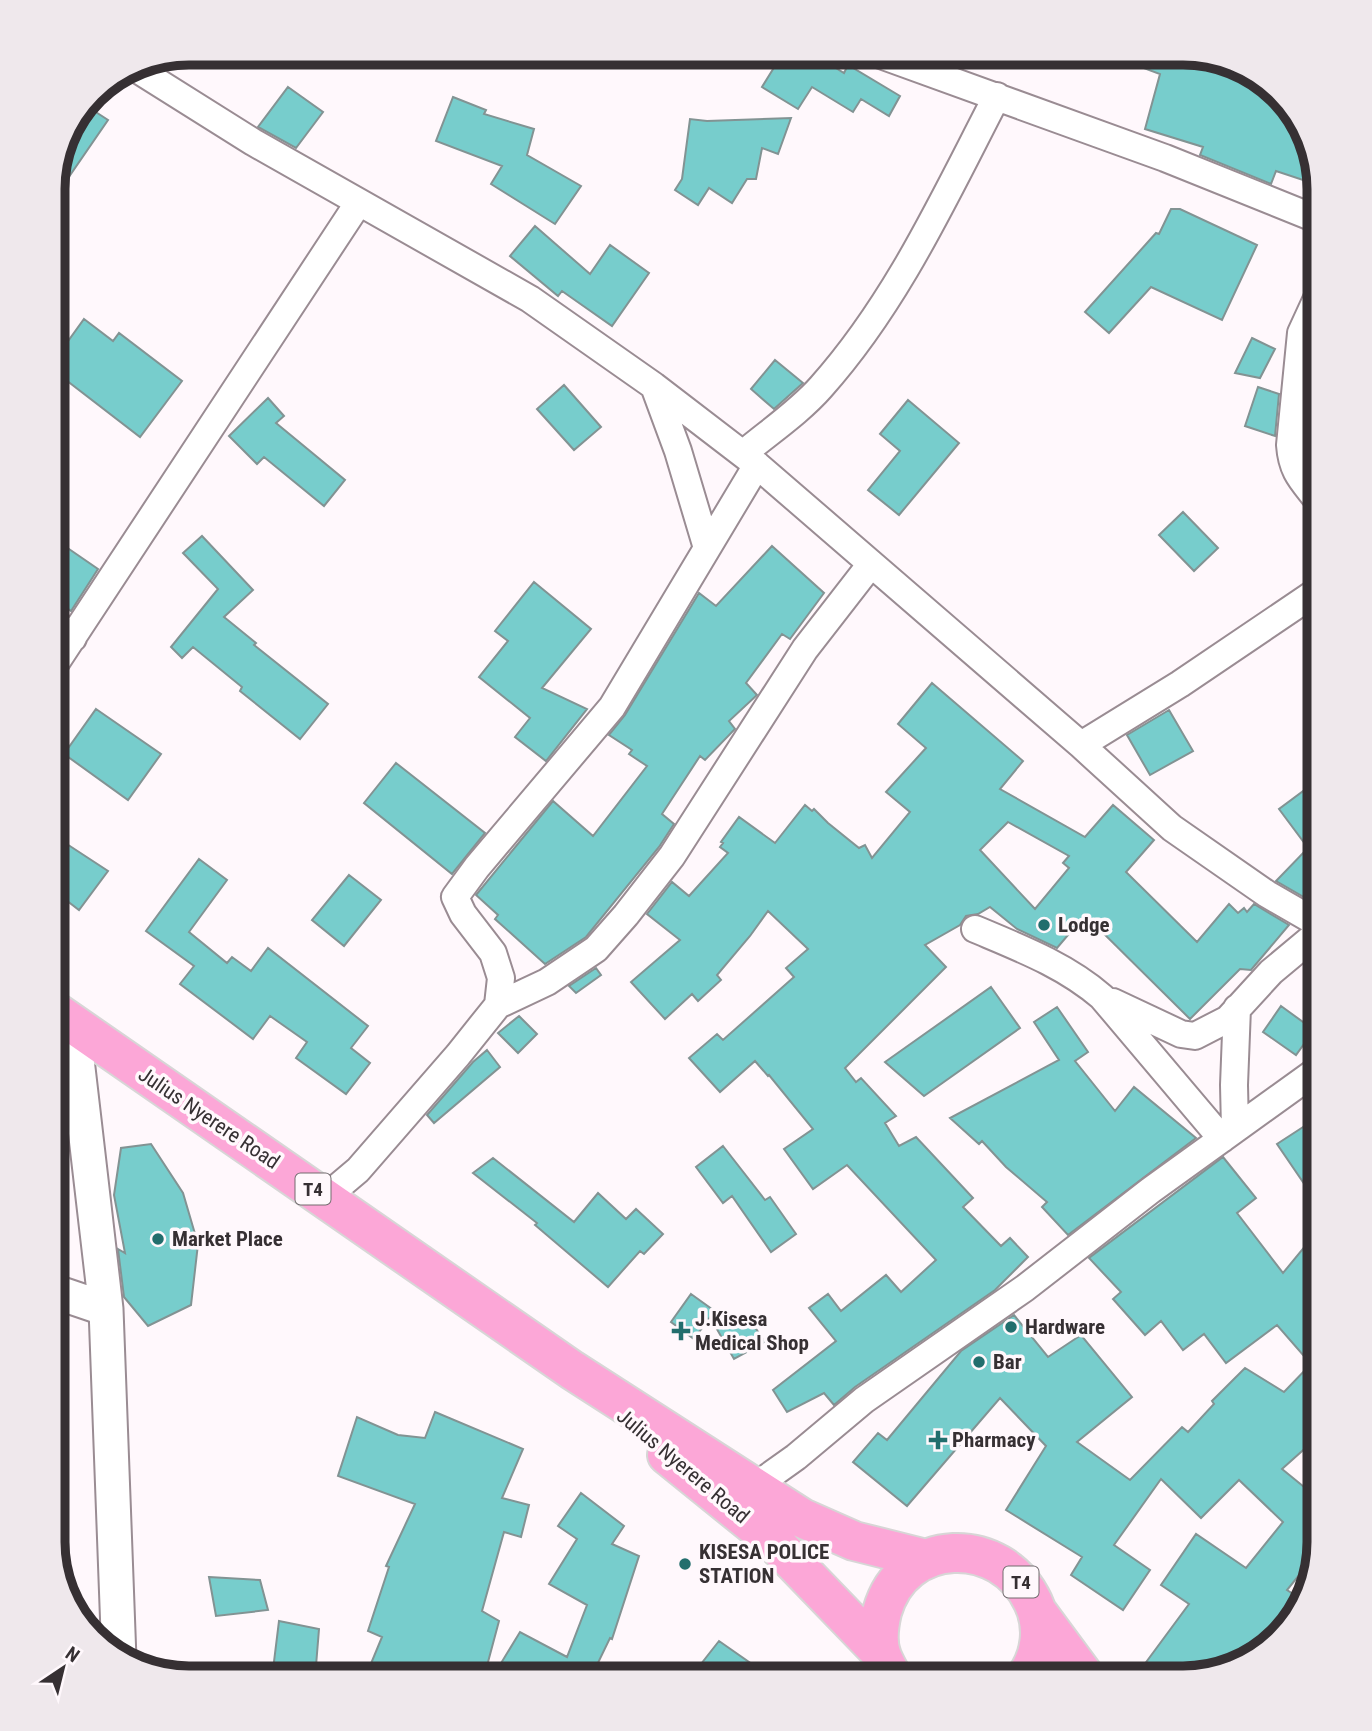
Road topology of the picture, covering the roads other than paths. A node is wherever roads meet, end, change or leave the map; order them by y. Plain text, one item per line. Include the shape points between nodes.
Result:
1 (909, 65) edge
2 (143, 73) edge
3 (997, 96) junction
4 (359, 202) junction
5 (1307, 215) edge
6 (1307, 321) edge
7 (654, 386) junction
8 (750, 459) junction
9 (1307, 486) edge
10 (707, 548) junction
11 (871, 564) junction
12 (1307, 599) edge
13 (65, 631) edge
14 (73, 638) junction
15 (65, 650) edge
16 (1081, 745) junction
17 (1307, 917) edge
18 (975, 929) dead end
19 (1307, 943) edge
20 (1102, 997) junction
21 (498, 1005) junction
22 (1237, 1009) junction
23 (65, 1018) edge
24 (65, 1031) edge
25 (1307, 1078) edge
26 (1229, 1134) junction
27 (326, 1197) junction
28 (65, 1295) edge
29 (106, 1309) junction
30 (572, 1370) junction
31 (754, 1487) junction
32 (926, 1559) junction
33 (1038, 1613) junction
34 (118, 1644) edge
35 (887, 1666) edge
36 (1034, 1666) edge
37 (1077, 1666) edge

1 - 3 street
2 - 4 street
3 - 5 street
3 - 8 street via 903,275 862,337
4 - 7 street via 530,299
4 - 14 street
6 - 9 street via 1301,333 1290,445 1291,462
7 - 8 street
7 - 10 street
8 - 10 street
8 - 11 street
10 - 21 street via 612,707 454,897 493,953 501,978
11 - 16 street
11 - 21 street via 805,649 672,856 626,915 596,949 547,982
12 - 16 street
13 - 14 street
14 - 15 street
16 - 17 street via 1172,828
18 - 20 street via 1047,960
19 - 22 street
20 - 22 street via 1181,1034 1195,1036 1228,1019
20 - 26 street
21 - 27 street via 358,1170
22 - 26 street
23 - 27 highway, Julius Nyerere Road / T4
24 - 29 street
25 - 26 street
26 - 31 street via 1025,1288 864,1400
27 - 30 highway, Julius Nyerere Road / T4
28 - 29 street
29 - 34 street
30 - 31 highway, Julius Nyerere Road / T4
30 - 35 highway, Julius Nyerere Road / T4 via 691,1477 771,1539
31 - 32 highway, Julius Nyerere Road / T4 via 802,1518 854,1541
32 - 33 highway, Julius Nyerere Road / T4 via 953,1552 981,1555 1007,1567 1026,1587
32 - 35 highway, Julius Nyerere Road / T4 via 902,1575 886,1598 879,1625
33 - 36 highway, Julius Nyerere Road / T4 via 1040,1641
33 - 37 highway, Julius Nyerere Road / T4

